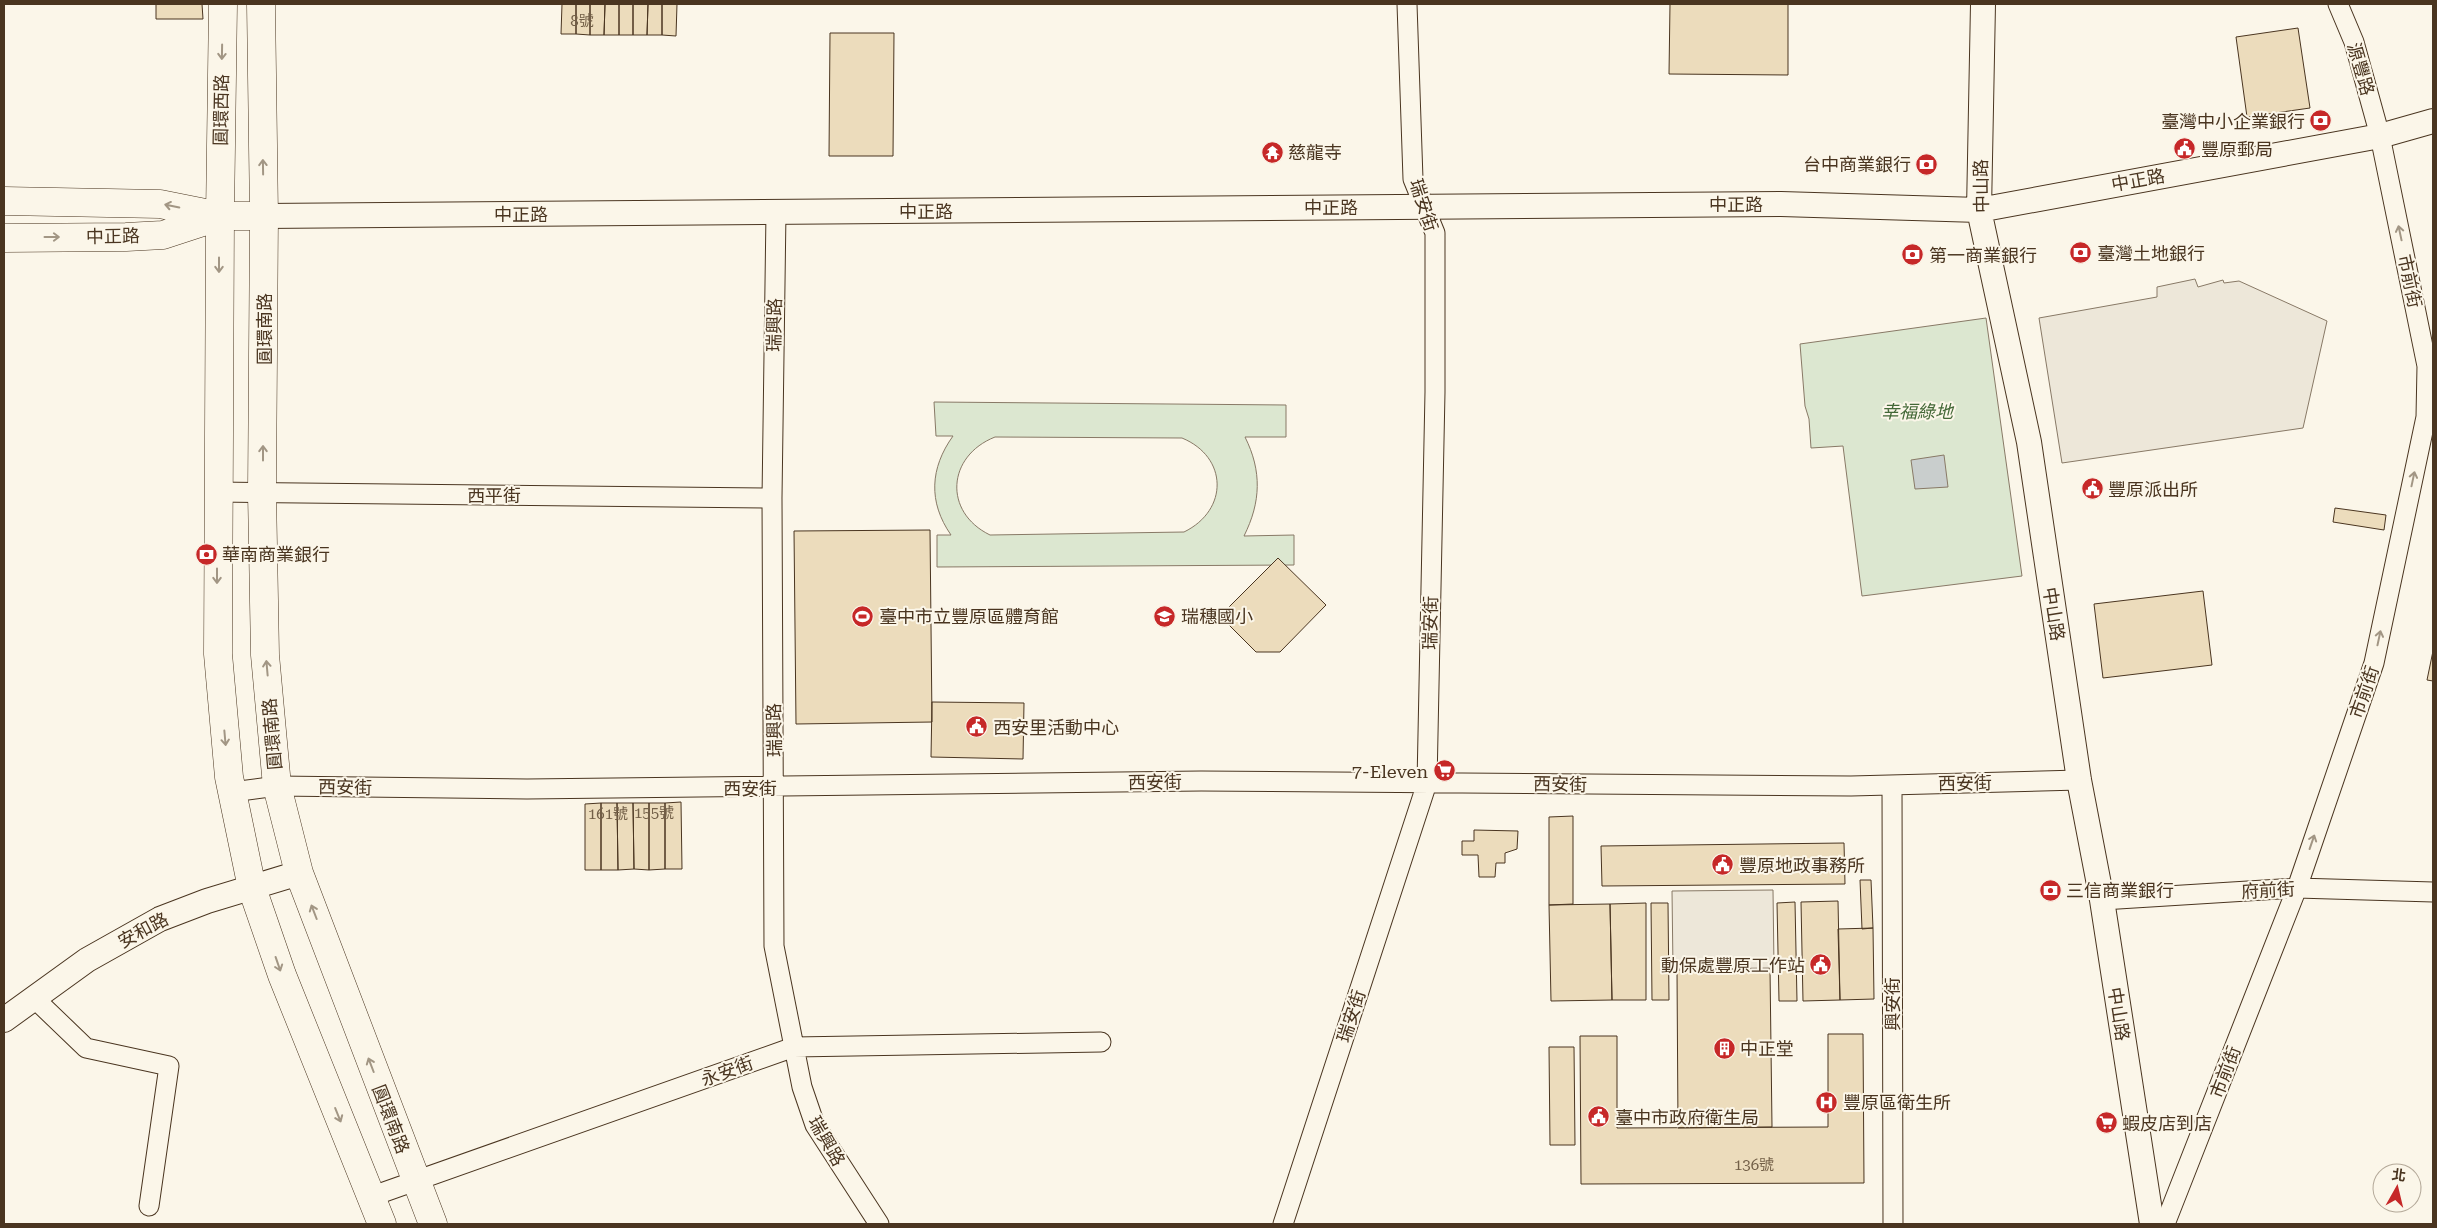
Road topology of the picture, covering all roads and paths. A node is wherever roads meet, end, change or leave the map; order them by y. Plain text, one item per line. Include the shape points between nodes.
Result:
1 (223, 4) edge
2 (261, 4) edge
3 (1407, 4) edge
4 (1983, 4) edge
5 (2338, 4) edge
6 (2433, 122) edge
7 (2380, 136) junction
8 (4, 201) edge
9 (1424, 206) junction
10 (1979, 210) junction
11 (776, 212) junction
12 (220, 216) junction
13 (264, 216) junction
14 (4, 238) edge
15 (2430, 418) edge
16 (217, 492) junction
17 (262, 493) junction
18 (772, 498) junction
19 (2079, 780) junction
20 (1427, 783) junction
21 (1892, 784) junction
22 (277, 786) junction
23 (774, 788) junction
24 (232, 792) junction
25 (299, 873) junction
26 (252, 888) junction
27 (2297, 888) junction
28 (2433, 892) edge
29 (2102, 900) junction
30 (33, 997) junction
31 (4, 1020) edge
32 (1101, 1042) dead end
33 (794, 1047) junction
34 (415, 1182) junction
35 (370, 1197) junction
36 (148, 1206) dead end
37 (382, 1224) edge
38 (433, 1224) edge
39 (879, 1224) edge
40 (1284, 1224) edge
41 (1893, 1224) edge
42 (2152, 1224) edge
43 (2165, 1224) edge

1 -> 12 main road, 圓環西路
13 -> 2 main road
3 - 9 street, 瑞安街 via 1413,180
4 - 10 street, 中山路
5 - 7 street, 源豐路 via 2354,42
6 - 7 street, 中正路
7 - 10 street, 中正路
15 -> 7 street, 市前街 via 2427,366
12 -> 8 main road, 中正路 via 160,204
9 - 10 street, 中正路 via 1781,204
9 - 11 street, 中正路
9 - 20 street, 瑞安街 via 1435,233
10 - 19 street, 中山路 via 2029,442
11 - 13 street, 中正路
11 - 18 street, 瑞興路
12 - 13 main road, 中正路
14 -> 12 main road, 中正路 via 163,235
12 -> 16 main road
17 -> 13 main road, 圓環南路
27 -> 15 street, 市前街 via 2374,663
16 - 17 street, 西平街
16 -> 24 main road via 218,654
17 - 18 street, 西平街
22 -> 17 main road, 圓環南路 via 266,655
18 - 23 street, 瑞興路
19 - 21 street, 西安街
19 - 29 street, 中山路
20 - 21 street, 西安街
20 - 23 street, 西安街 via 1201,780
20 - 40 street, 瑞安街
21 - 41 street, 興安街
22 - 23 street, 西安街
22 - 24 street, 西安街
22 - 25 main road, 圓環南路
23 - 33 street, 瑞興路 via 774,946
24 - 26 main road
25 - 26 street, 安和路
34 -> 25 main road, 圓環南路
26 - 30 street, 安和路 via 160,918 87,960
26 -> 35 main road via 282,975
27 - 28 street, 府前街
27 - 29 street, 府前街
27 - 43 street, 市前街
29 - 42 street, 中山路
30 - 31 street, 安和路
30 - 36 street via 86,1048 169,1066
32 - 33 street, 永安街
33 - 34 street, 永安街
33 - 39 street, 瑞興路 via 802,1087 815,1125
34 - 35 street, 永安街
34 - 38 main road, 圓環南路
35 - 37 main road

